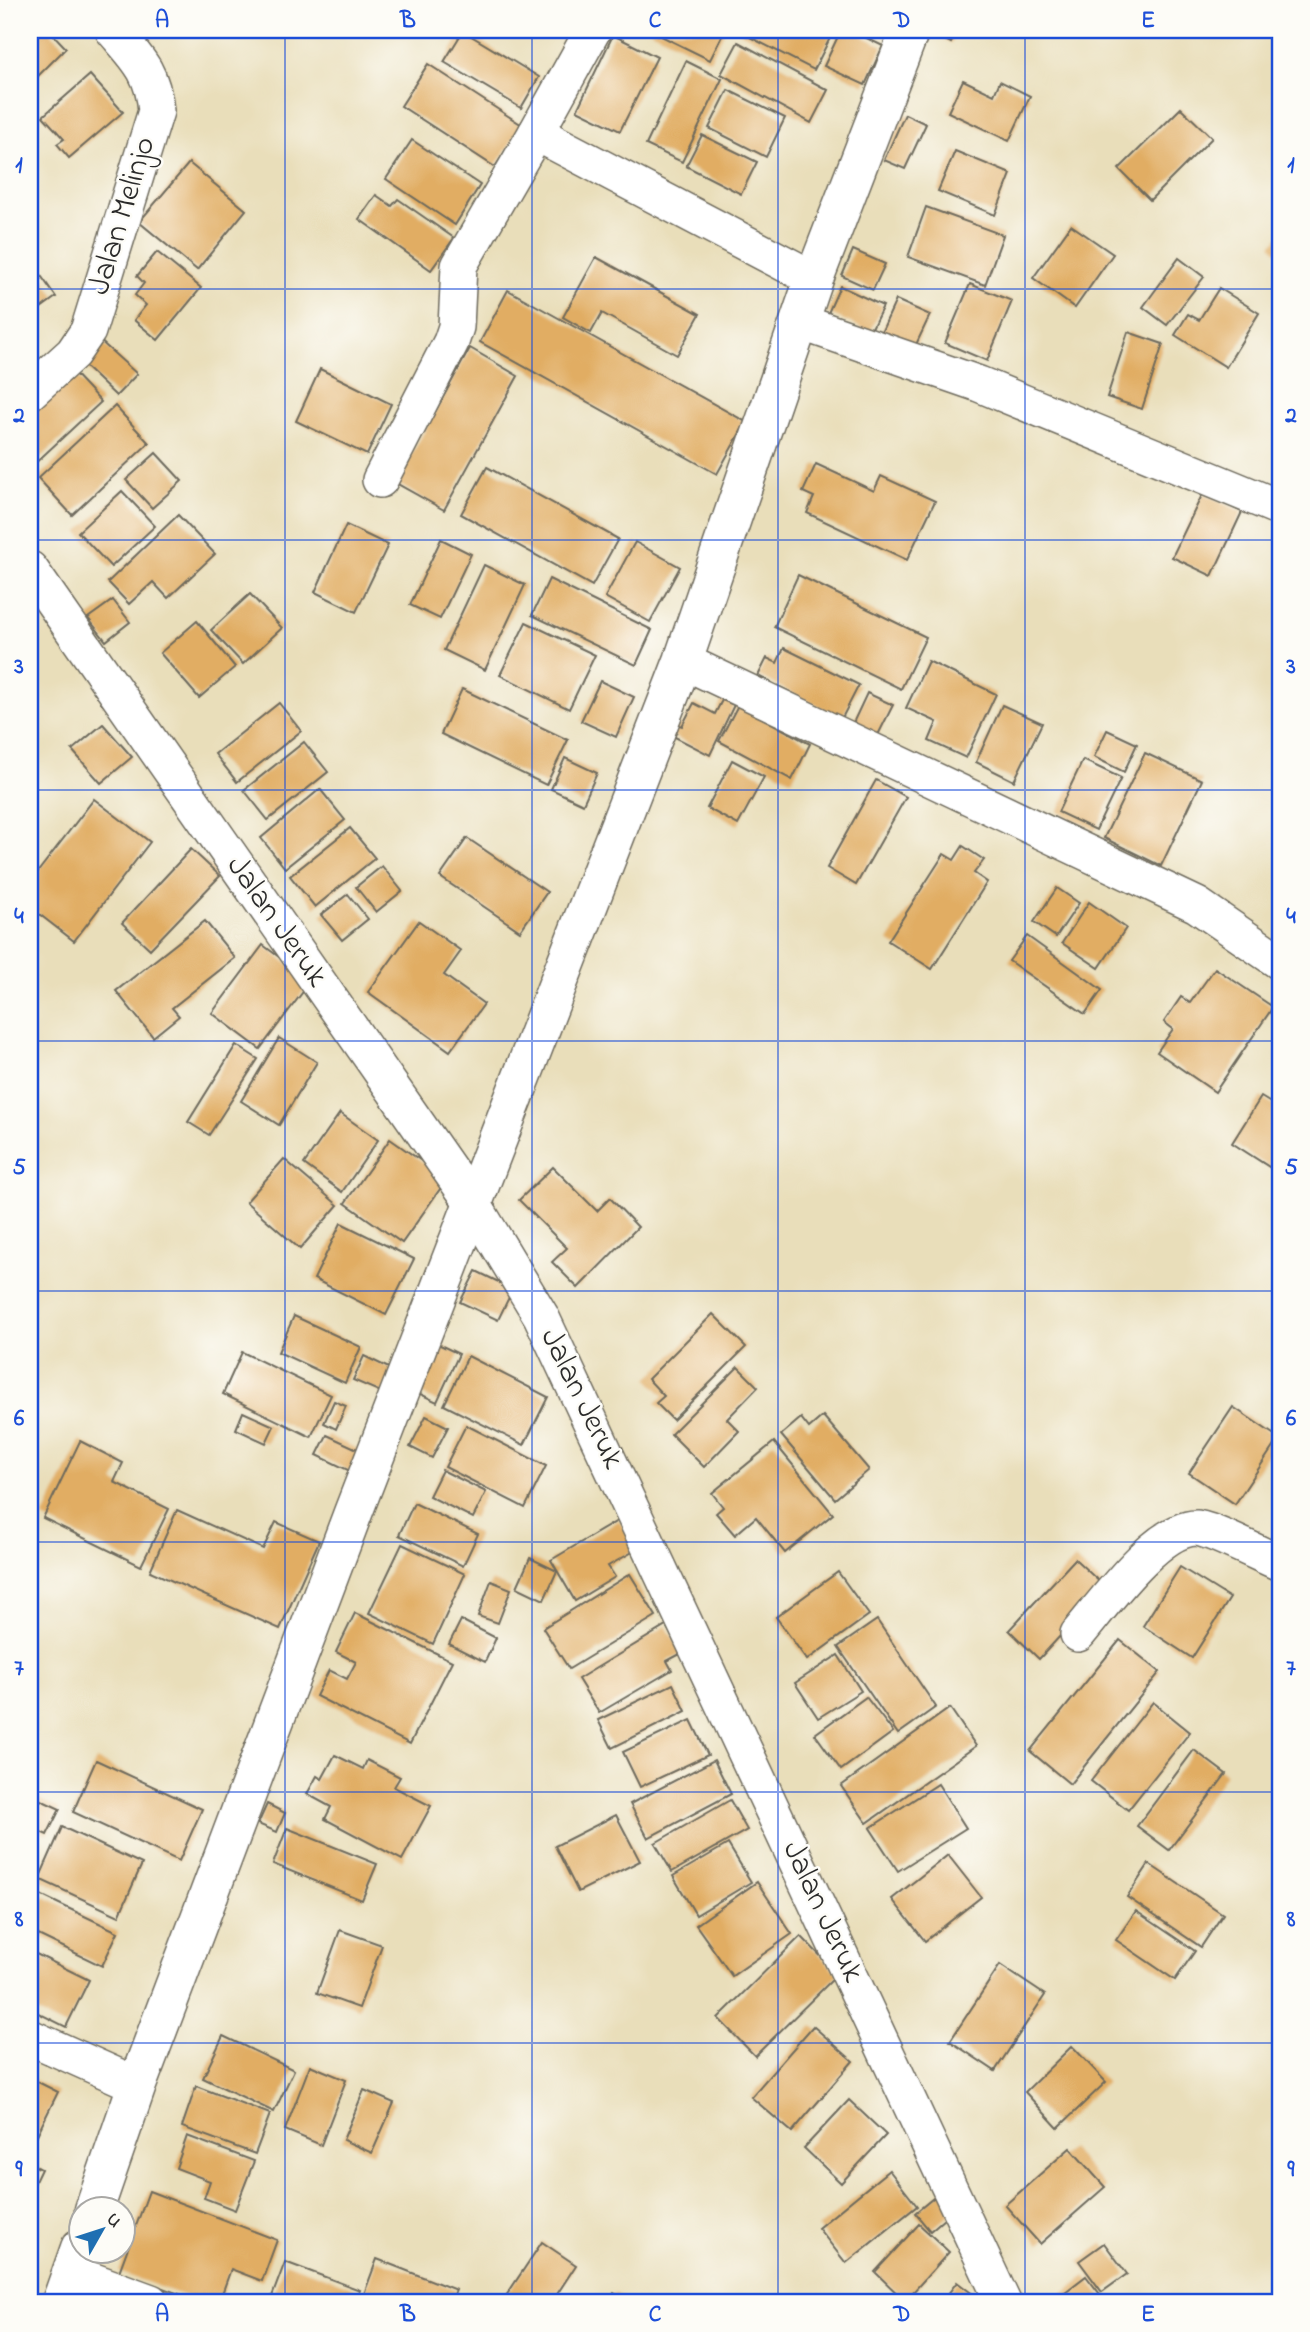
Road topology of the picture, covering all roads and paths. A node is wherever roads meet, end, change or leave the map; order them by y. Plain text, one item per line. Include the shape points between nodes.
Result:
1 (113, 30) edge
2 (593, 30) edge
3 (910, 30) edge
4 (536, 133) junction
5 (814, 279) junction
6 (800, 322) junction
7 (30, 392) edge
8 (380, 480) dead end
9 (1280, 508) edge
10 (30, 569) edge
11 (684, 661) junction
12 (1280, 962) edge
13 (474, 1205) junction
14 (1280, 1563) edge
15 (1078, 1634) dead end
16 (30, 2036) edge
17 (137, 2085) junction
18 (99, 2196) edge
19 (71, 2275) edge
20 (150, 2302) edge
21 (1003, 2302) edge

1 - 7 street, Jalan Melinjo via 148,71 156,111 88,331 73,353
2 - 4 street
3 - 5 street
4 - 5 street
4 - 8 street via 459,266 451,342
5 - 6 street
6 - 9 street via 979,384
6 - 11 street
10 - 13 street, Jalan Jeruk
11 - 12 street via 1197,905
11 - 13 street
13 - 17 street
13 - 21 street, Jalan Jeruk via 566,1362
14 - 15 street via 1196,1528 1180,1532 1146,1556
16 - 17 street
17 - 18 street
19 - 20 street

